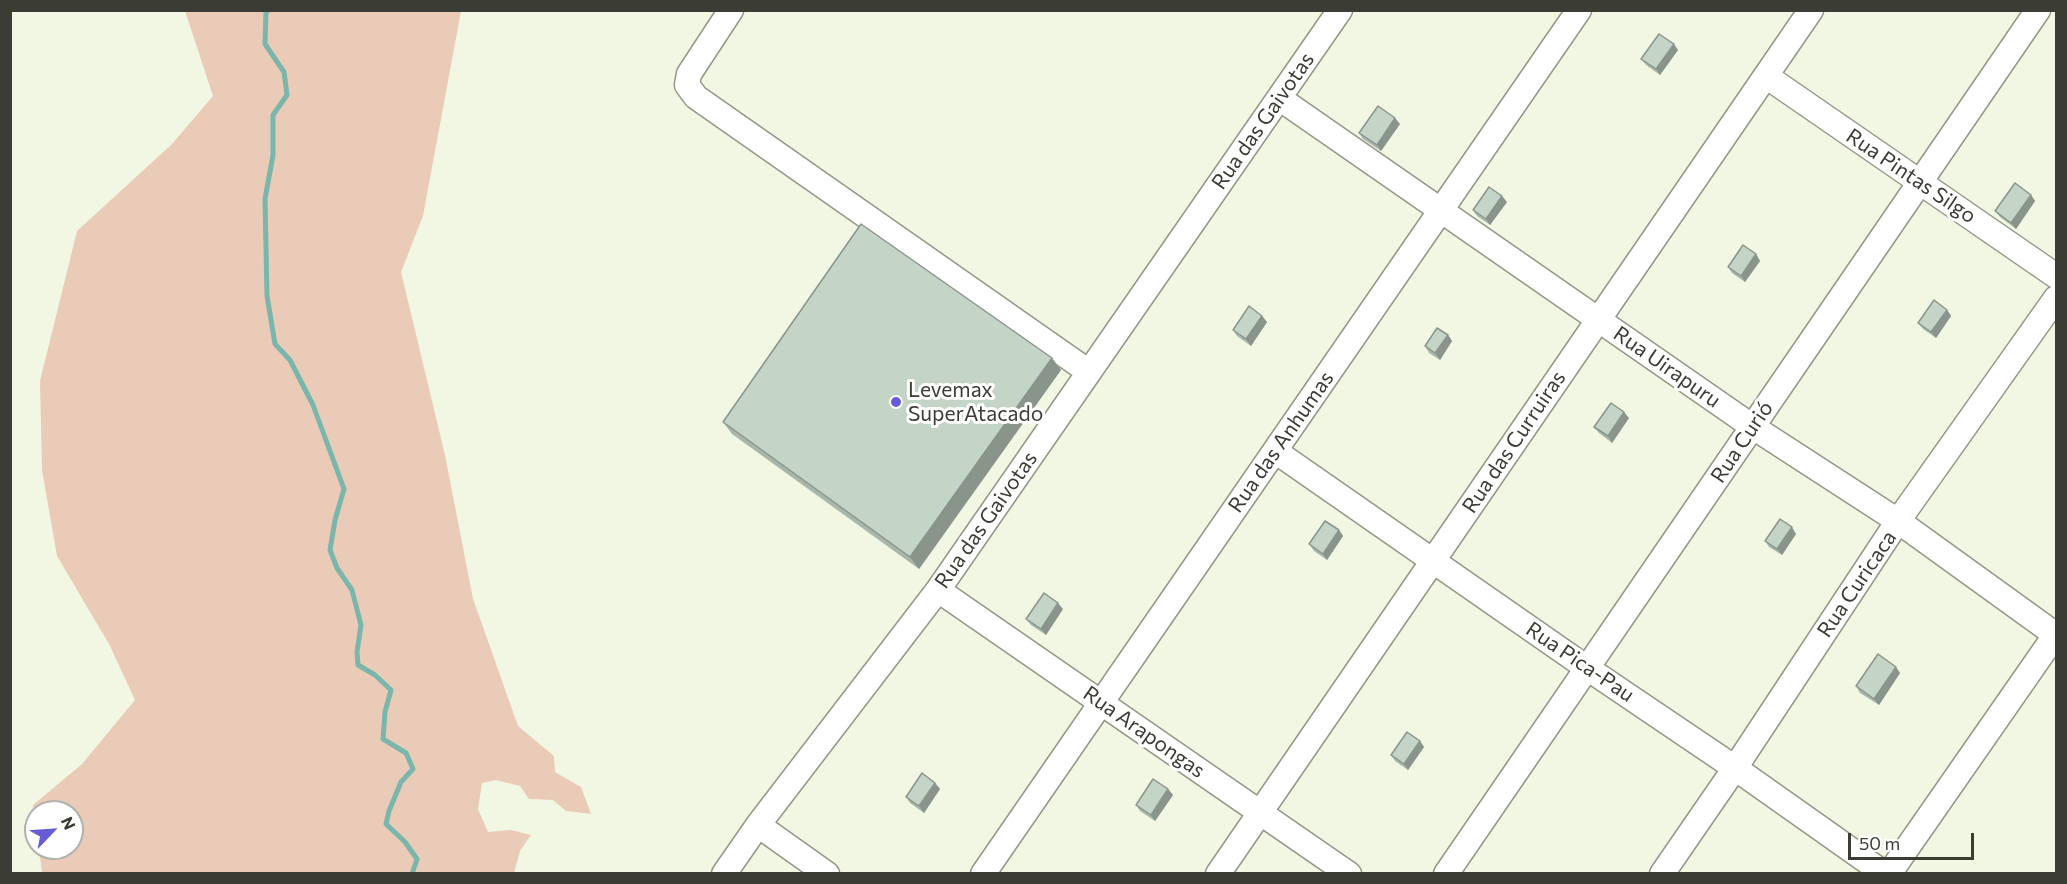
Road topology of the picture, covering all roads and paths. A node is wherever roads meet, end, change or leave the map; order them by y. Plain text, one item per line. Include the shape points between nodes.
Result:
1 (731, 10) edge
2 (1340, 10) edge
3 (1579, 10) edge
4 (1811, 10) edge
5 (2038, 10) edge
6 (1766, 76) junction
7 (1279, 98) junction
8 (1920, 183) junction
9 (1441, 210) junction
10 (2056, 276) edge
11 (2056, 298) edge
12 (1598, 320) junction
13 (1089, 372) junction
14 (1753, 427) junction
15 (1275, 451) junction
16 (1898, 521) junction
17 (1433, 561) junction
18 (938, 590) junction
19 (2056, 634) edge
20 (1587, 668) junction
21 (1101, 702) junction
22 (1735, 768) junction
23 (1260, 812) junction
24 (758, 825) junction
25 (724, 873) edge
26 (827, 873) edge
27 (983, 873) edge
28 (1218, 873) edge
29 (1349, 873) edge
30 (1446, 873) edge
31 (1662, 873) edge
32 (1887, 873) edge

1 - 13 street via 689,74 687,85 696,97
2 - 7 street, Rua das Gaivotas
3 - 9 street, Rua das Anhumas
4 - 6 street, Rua das Curruiras
5 - 8 street, Rua Curió
6 - 8 street, Rua Pintas Silgo
6 - 12 street, Rua das Curruiras
7 - 9 street, Rua Uirapuru
7 - 13 street, Rua das Gaivotas
8 - 10 street, Rua Pintas Silgo
8 - 14 street, Rua Curió
9 - 12 street, Rua Uirapuru
9 - 15 street, Rua das Anhumas
11 - 16 street, Rua Curicaca
12 - 14 street, Rua Uirapuru
12 - 17 street, Rua das Curruiras
13 - 18 street, Rua das Gaivotas
14 - 16 street, Rua Uirapuru
14 - 20 street, Rua Curió
15 - 17 street, Rua Pica-Pau
15 - 21 street, Rua das Anhumas
16 - 19 street, Rua Uirapuru
16 - 22 street, Rua Curicaca
17 - 20 street, Rua Pica-Pau
17 - 23 street, Rua das Curruiras
18 - 21 street, Rua Arapongas
18 - 24 street, Rua das Gaivotas
19 - 32 street
20 - 22 street, Rua Pica-Pau
20 - 30 street, Rua Curió
21 - 23 street, Rua Arapongas
21 - 27 street, Rua das Anhumas
22 - 31 street, Rua Curicaca
22 - 32 street, Rua Pica-Pau
23 - 28 street, Rua das Curruiras
23 - 29 street, Rua Arapongas
24 - 25 street, Rua das Gaivotas
24 - 26 street

